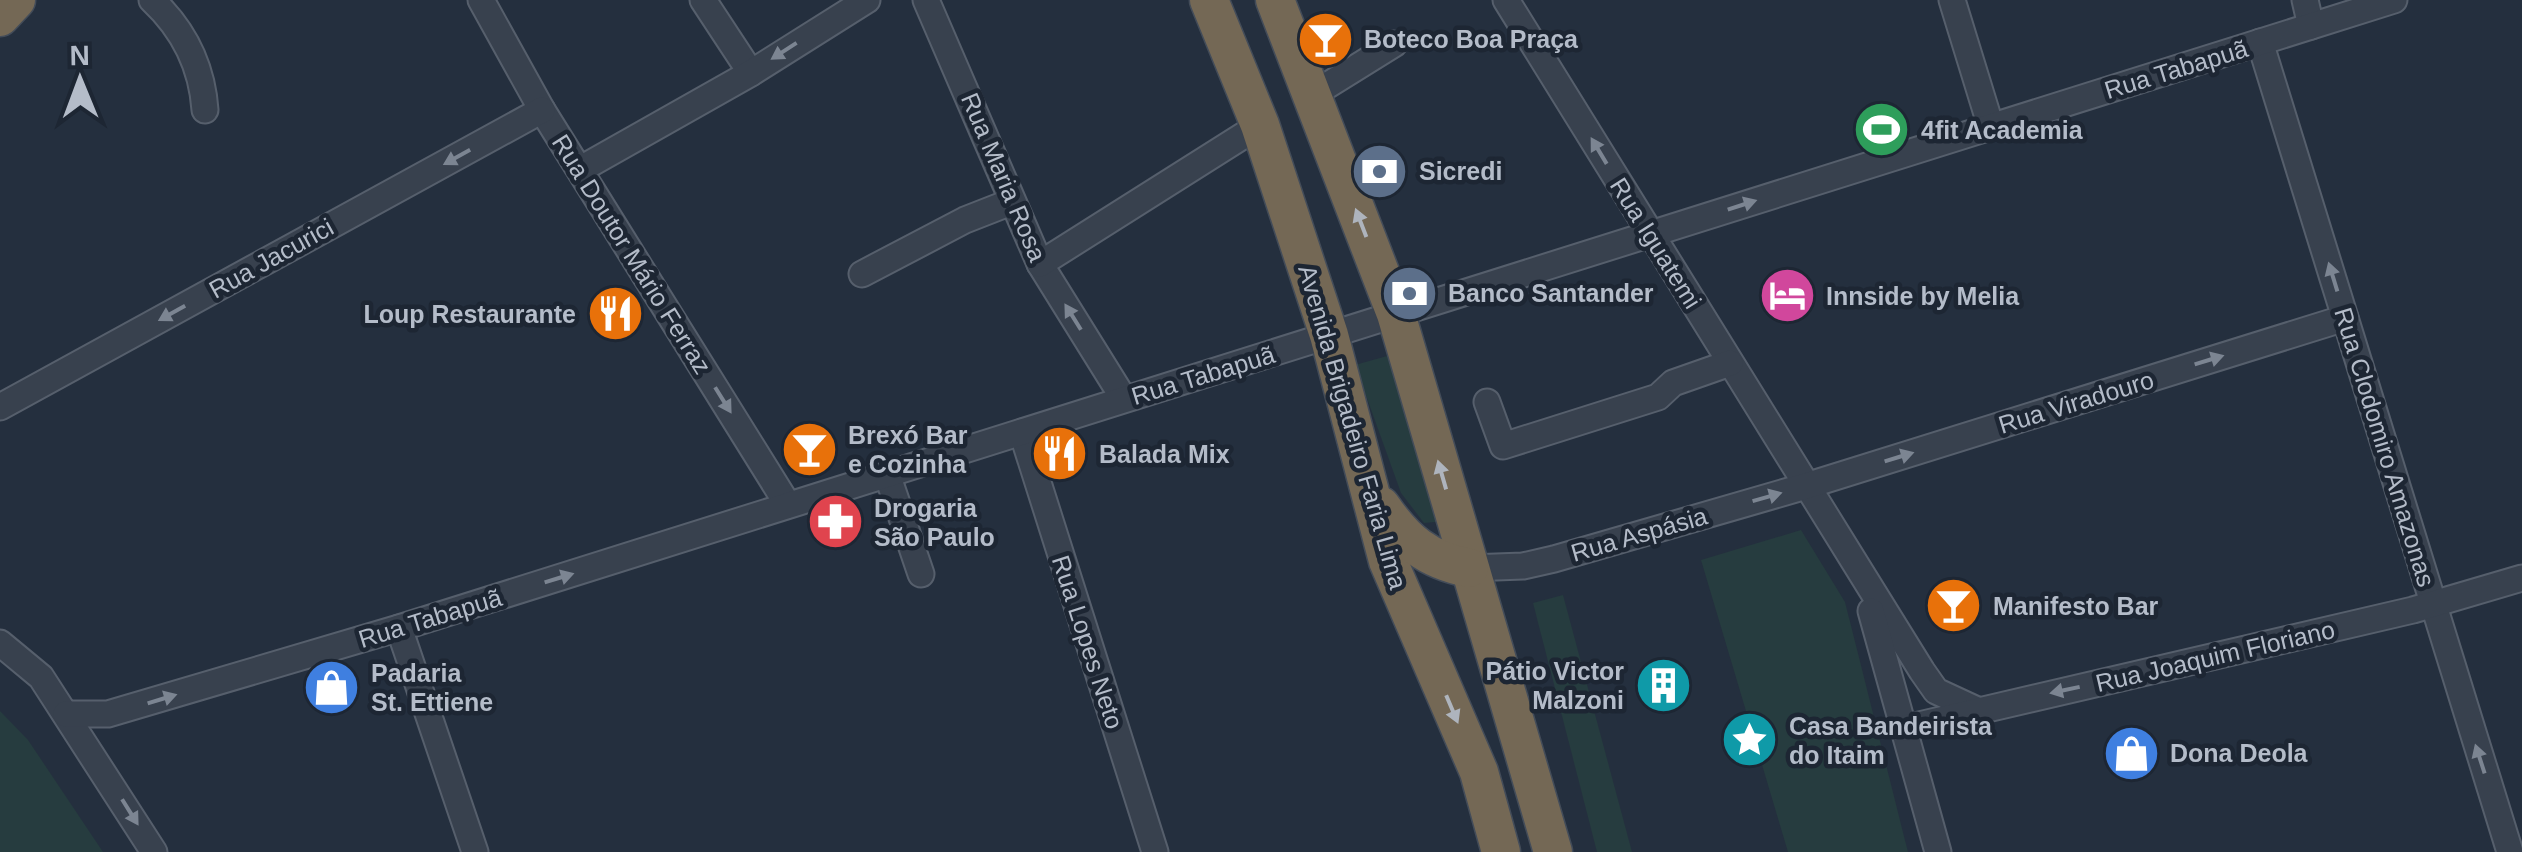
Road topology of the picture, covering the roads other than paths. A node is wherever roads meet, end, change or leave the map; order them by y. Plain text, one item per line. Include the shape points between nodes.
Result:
1 (16, 0) edge
2 (152, 0) edge
3 (482, 0) edge
4 (703, 0) edge
5 (867, 0) edge
6 (926, 0) edge
7 (1208, 0) edge
8 (1275, 0) edge
9 (1506, 0) edge
10 (1952, 0) edge
11 (2305, 0) edge
12 (2394, 0) edge
13 (0, 17) edge
14 (2311, 26) junction
15 (2260, 42) junction
16 (1394, 44) dead end
17 (751, 73) junction
18 (1312, 94) junction
19 (205, 110) dead end
20 (542, 110) junction
21 (1260, 125) junction
22 (1991, 127) junction
23 (581, 169) junction
24 (1010, 202) junction
25 (1648, 235) junction
26 (1040, 264) junction
27 (862, 274) dead end
28 (1396, 314) junction
29 (2345, 318) junction
30 (1329, 335) junction
31 (1730, 363) junction
32 (1124, 400) junction
33 (1488, 402) dead end
34 (0, 407) edge
35 (1022, 432) junction
36 (888, 474) junction
37 (1806, 486) junction
38 (1369, 488) junction
39 (788, 506) junction
40 (1470, 568) junction
41 (921, 574) dead end
42 (1860, 575) junction
43 (2522, 578) edge
44 (2432, 605) junction
45 (399, 628) junction
46 (0, 642) edge
47 (1426, 649) junction
48 (1494, 650) junction
49 (1978, 710) junction
50 (66, 714) junction
51 (1906, 728) junction
52 (1150, 851) edge
53 (154, 852) edge
54 (475, 852) edge
55 (1501, 852) edge
56 (1552, 852) edge
57 (1938, 852) edge
58 (2510, 852) edge

1 - 13 highway
2 - 19 street via 187,42
3 - 20 street, Rua Doutor Mário Ferraz
4 - 17 street
5 -> 17 street
6 - 24 street, Rua Maria Rosa
7 - 21 highway, Avenida Brigadeiro Faria Lima
8 - 18 highway
25 -> 9 street, Rua Iguatemi
10 - 22 street
11 - 14 street
12 - 14 street, Rua Tabapuã
14 - 15 street, Rua Tabapuã
15 - 22 street, Rua Tabapuã
29 -> 15 street, Rua Clodomiro Amazonas
16 - 18 street
17 - 23 street
28 -> 18 highway
20 - 23 street, Rua Doutor Mário Ferraz
20 -> 34 street, Rua Jacurici
21 - 26 street
21 - 30 highway, Avenida Brigadeiro Faria Lima
25 -> 22 street, Rua Tabapuã
23 -> 39 street, Rua Doutor Mário Ferraz
24 - 26 street, Rua Maria Rosa
24 - 27 street
25 - 28 street, Rua Tabapuã
25 - 31 street, Rua Iguatemi
32 -> 26 street, Rua Maria Rosa
28 - 30 street, Rua Tabapuã
40 -> 28 highway
37 -> 29 street, Rua Viradouro
29 - 44 street, Rua Clodomiro Amazonas
30 - 32 street, Rua Tabapuã
30 - 38 highway, Avenida Brigadeiro Faria Lima
31 - 33 street via 1673,382 1658,397 1503,446
31 - 37 street, Rua Iguatemi
32 - 35 street, Rua Tabapuã
35 - 36 street, Rua Tabapuã
35 - 52 street, Rua Lopes Neto
36 - 39 street, Rua Tabapuã
36 - 41 street
40 -> 37 street, Rua Aspásia via 1539,562
37 - 42 street, Rua Iguatemi
38 - 40 highway via 1408,542
38 - 47 highway, Avenida Brigadeiro Faria Lima via 1388,561
45 -> 39 street, Rua Tabapuã
40 - 48 highway
42 - 49 street via 1936,690
42 - 51 street
43 - 44 street, Rua Joaquim Floriano
44 -> 49 street, Rua Joaquim Floriano
58 -> 44 street, Rua Clodomiro Amazonas
50 -> 45 street, Rua Tabapuã via 108,714
45 - 54 street
46 - 50 street via 41,676
47 - 48 highway via 1462,634
47 -> 55 highway, Avenida Brigadeiro Faria Lima via 1479,772
48 - 56 highway
49 - 51 street, Rua Joaquim Floriano
50 -> 53 street
51 - 57 street

